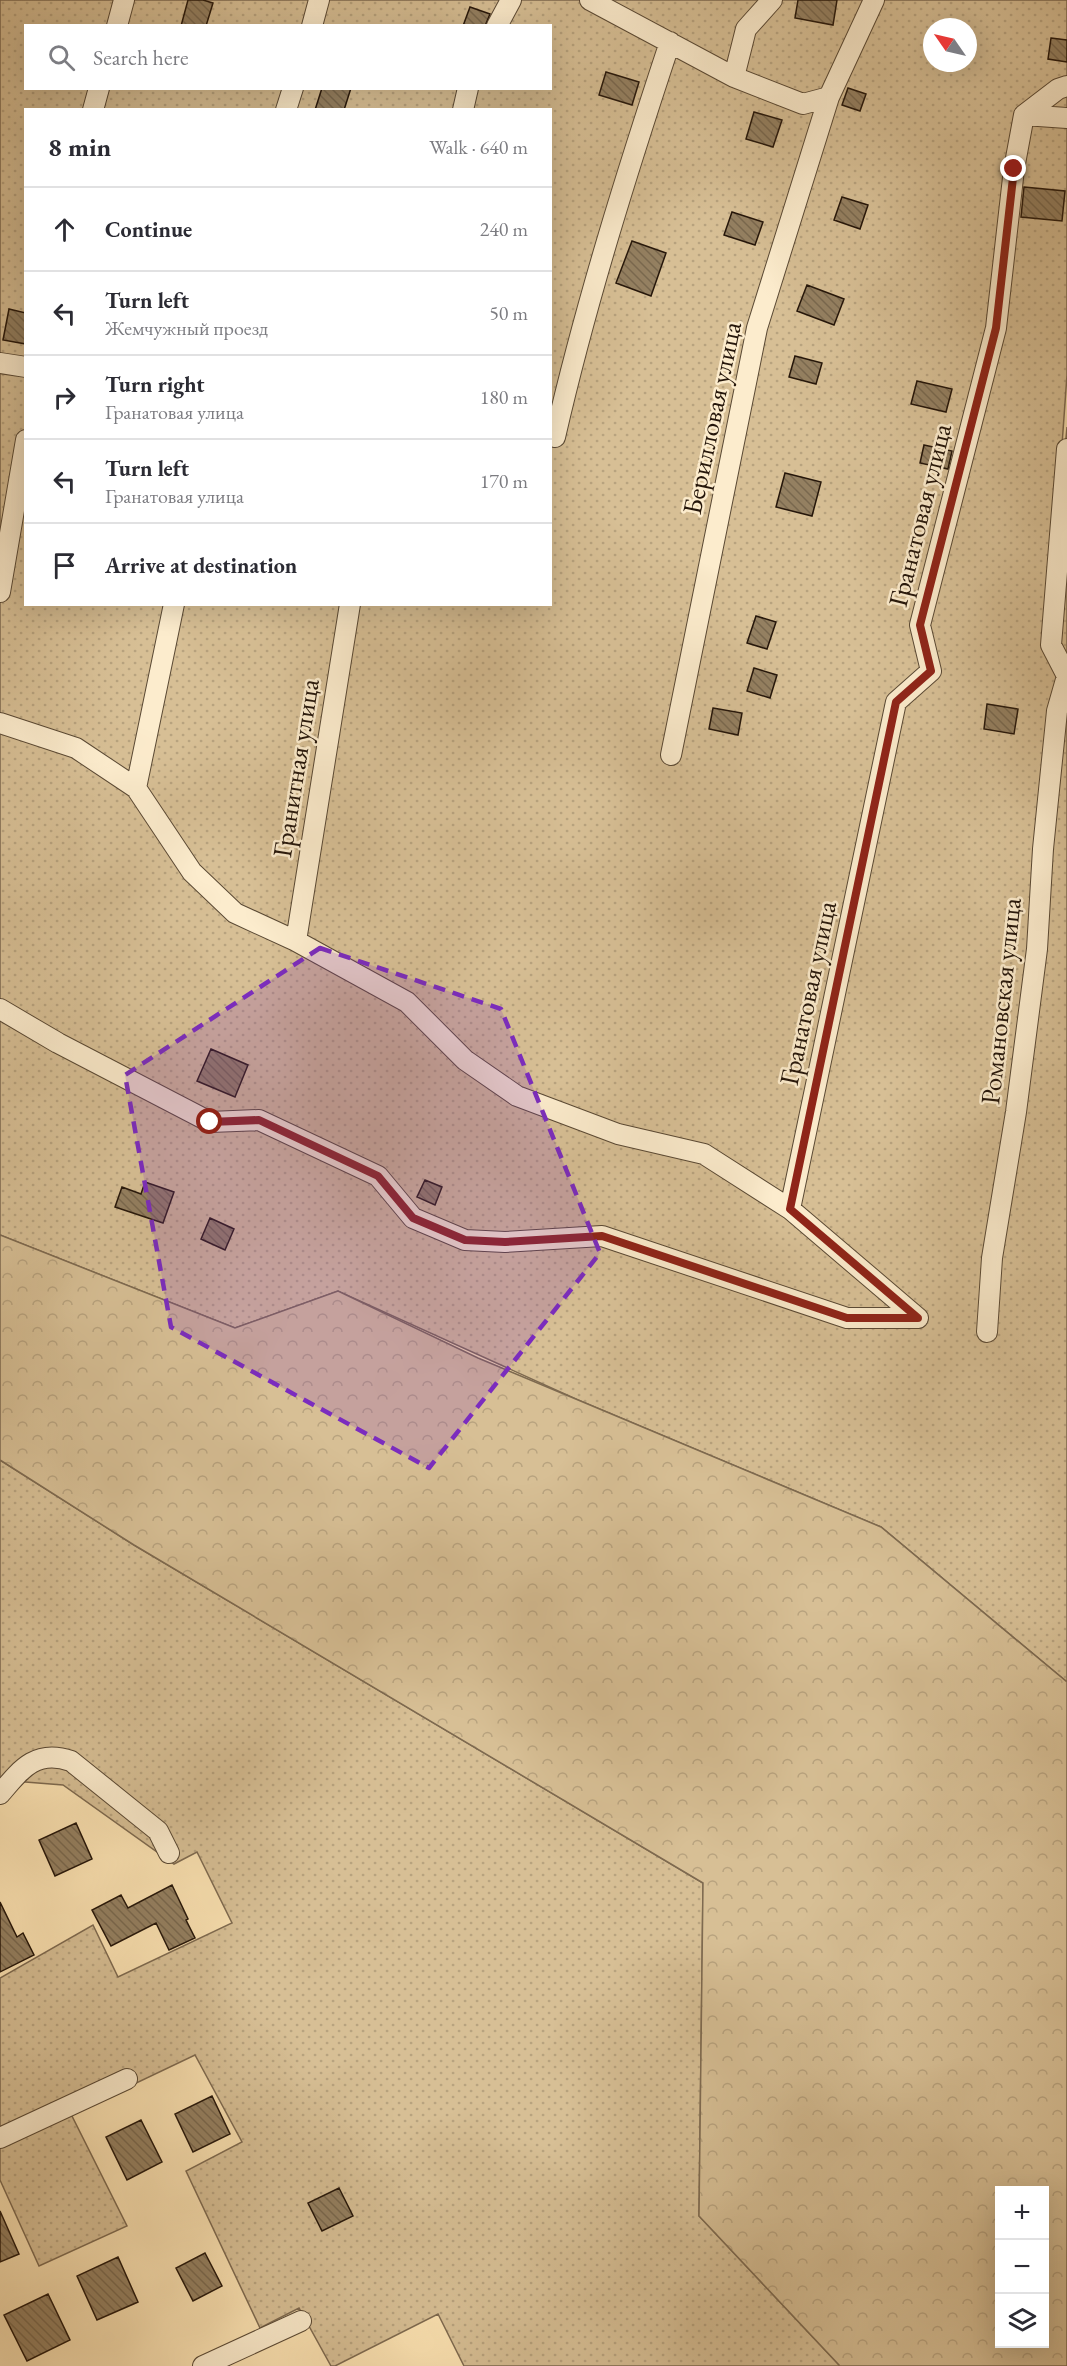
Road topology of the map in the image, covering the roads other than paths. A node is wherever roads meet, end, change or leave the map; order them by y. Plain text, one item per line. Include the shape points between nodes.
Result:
1 (124, 0) edge
2 (319, 0) edge
3 (511, 0) edge
4 (590, 0) edge
5 (772, 0) edge
6 (874, 0) edge
7 (118, 24) edge
8 (313, 24) edge
9 (498, 24) edge
10 (670, 42) junction
11 (734, 77) junction
12 (1067, 86) edge
13 (98, 90) edge
14 (292, 90) edge
15 (468, 90) edge
16 (829, 97) junction
17 (94, 108) edge
18 (287, 108) edge
19 (463, 108) edge
20 (1024, 115) junction
21 (1067, 118) edge
22 (0, 363) edge
23 (24, 367) edge
24 (555, 436) dead end
25 (24, 448) edge
26 (1067, 449) edge
27 (6, 519) edge
28 (0, 592) edge
29 (174, 606) edge
30 (350, 606) edge
31 (1067, 676) edge
32 (0, 723) edge
33 (671, 755) dead end
34 (136, 788) junction
35 (296, 940) junction
36 (0, 1009) edge
37 (790, 1209) junction
38 (987, 1332) dead end
39 (0, 1794) edge
40 (169, 1853) dead end
41 (127, 2079) dead end
42 (0, 2138) edge
43 (301, 2321) dead end
44 (203, 2366) edge

1 - 7 street
2 - 8 street
3 - 9 street
4 - 10 street
5 - 11 street via 746,29
6 - 16 street, Берилловая улица
10 - 11 street
10 - 24 street via 616,205
11 - 16 street via 803,104
12 - 20 street
13 - 17 street
14 - 18 street
15 - 19 street
16 - 33 street, Берилловая улица via 757,328
20 - 21 street
20 - 37 street, Гранатовая улица via 996,328 920,625 931,671 896,702
22 - 23 street
25 - 27 street
26 - 31 street via 1051,645
27 - 28 street
29 - 34 street
30 - 35 street, Гранитная улица
31 - 38 street, Романовская улица via 1057,711 1037,949 992,1258
32 - 34 street via 76,748
34 - 35 street via 192,872 236,913
35 - 37 street via 407,1002 465,1060 517,1096 618,1134 704,1154
36 - 37 street via 210,1122 259,1120 378,1176 413,1218 465,1240 505,1242 602,1236 847,1318 918,1318
39 - 40 street via 39,1757 71,1761 158,1831
41 - 42 street
43 - 44 street

